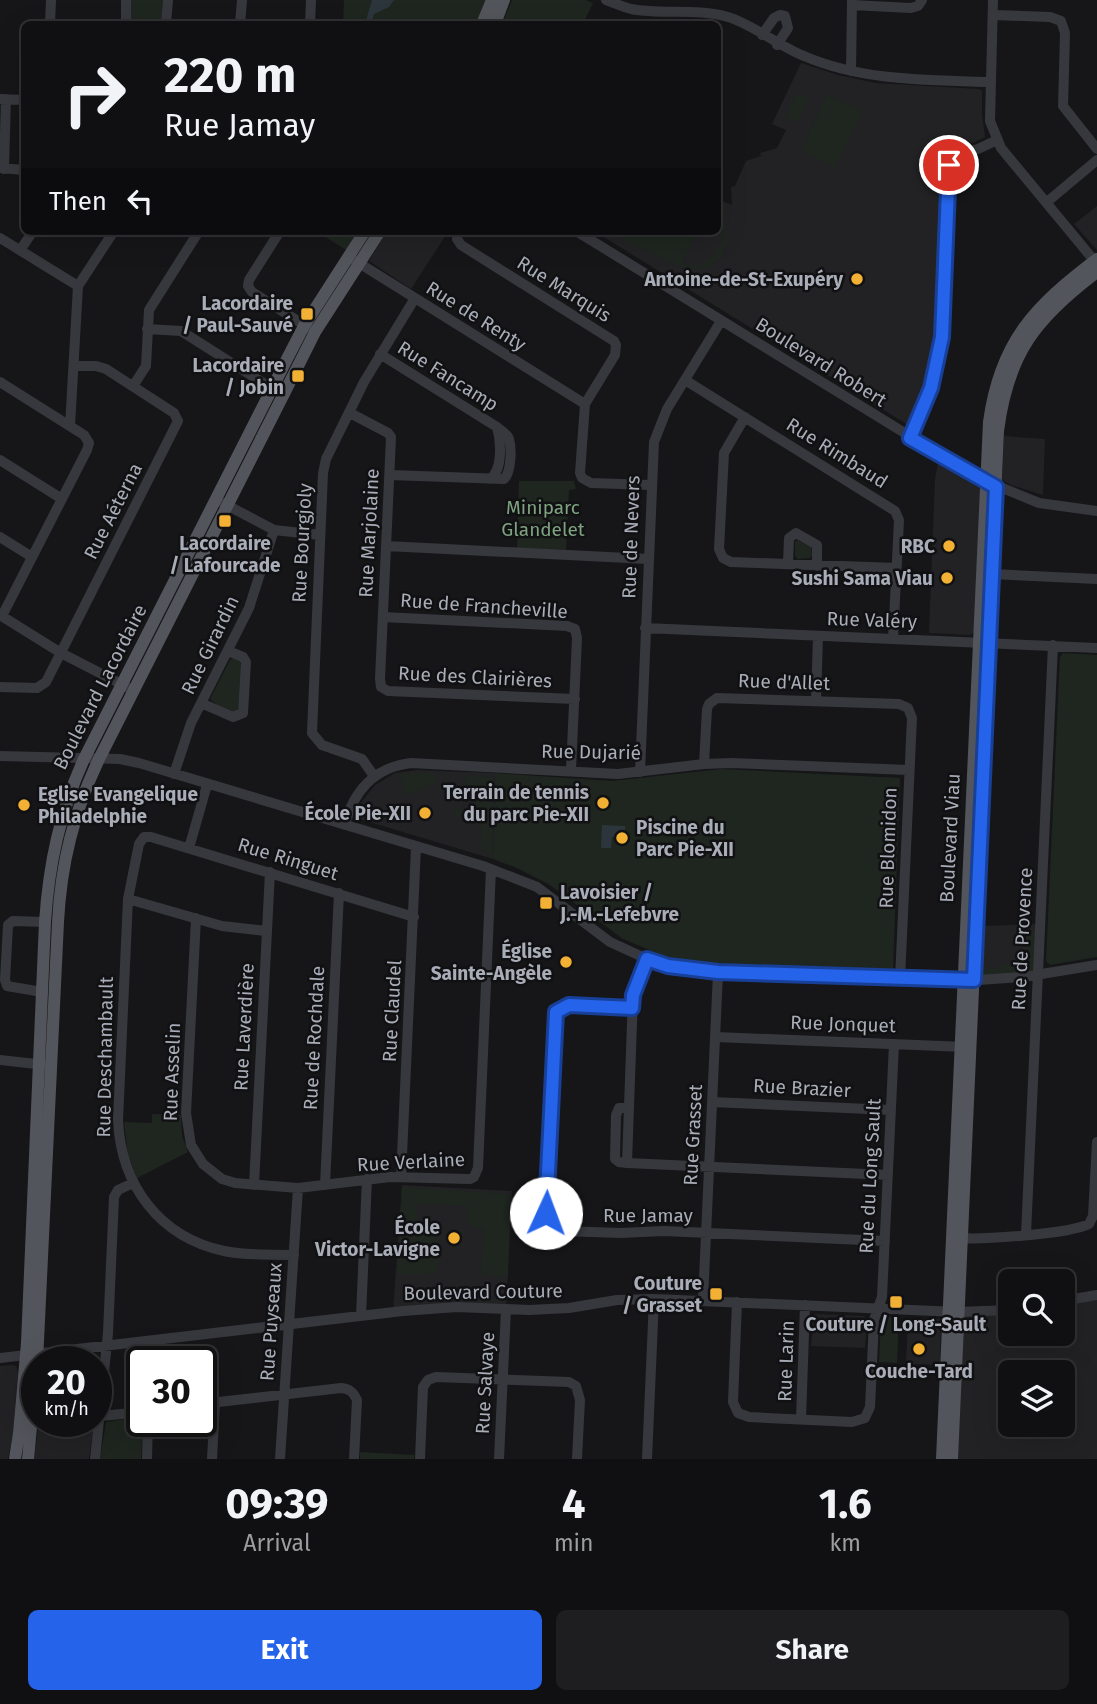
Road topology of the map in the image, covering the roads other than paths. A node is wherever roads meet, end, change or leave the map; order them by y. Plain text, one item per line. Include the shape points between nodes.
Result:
1 (51, 0) edge
2 (126, 0) edge
3 (168, 0) edge
4 (242, 0) edge
5 (311, 0) edge
6 (492, 0) edge
7 (504, 0) edge
8 (606, 0) edge
9 (712, 0) edge
10 (922, 0) edge
11 (993, 0) edge
12 (852, 2) edge
13 (711, 14) junction
14 (993, 15) junction
15 (50, 21) edge
16 (126, 21) edge
17 (166, 21) edge
18 (240, 21) edge
19 (310, 21) edge
20 (483, 21) edge
21 (496, 21) edge
22 (762, 35) junction
23 (777, 45) junction
24 (851, 71) junction
25 (989, 82) junction
26 (3, 99) edge
27 (21, 100) edge
28 (997, 140) junction
29 (1097, 149) edge
30 (1097, 160) edge
31 (2, 169) edge
32 (21, 170) edge
33 (1047, 202) junction
34 (30, 235) edge
35 (111, 235) edge
36 (196, 235) edge
37 (277, 235) edge
38 (363, 235) edge
39 (376, 235) edge
40 (458, 235) edge
41 (582, 235) edge
42 (0, 238) edge
43 (21, 249) junction
44 (354, 260) junction
45 (1096, 264) edge
46 (78, 286) junction
47 (415, 298) junction
48 (722, 321) junction
49 (147, 329) junction
50 (310, 329) junction
51 (380, 354) junction
52 (74, 366) junction
53 (685, 380) junction
54 (0, 382) edge
55 (133, 386) junction
56 (277, 392) junction
57 (585, 404) junction
58 (349, 414) junction
59 (745, 417) junction
60 (70, 426) junction
61 (497, 427) junction
62 (910, 438) junction
63 (0, 460) edge
64 (390, 475) junction
65 (490, 479) junction
66 (651, 485) junction
67 (991, 485) junction
68 (62, 499) junction
69 (222, 502) junction
70 (1097, 511) edge
71 (275, 530) junction
72 (320, 535) junction
73 (0, 537) edge
74 (386, 546) junction
75 (32, 557) junction
76 (648, 559) junction
77 (788, 564) junction
78 (817, 566) junction
79 (896, 568) junction
80 (992, 574) junction
81 (1097, 579) edge
82 (1, 615) edge
83 (383, 617) junction
84 (645, 628) junction
85 (818, 636) junction
86 (893, 639) junction
87 (984, 643) junction
88 (1053, 645) junction
89 (1097, 648) edge
90 (228, 650) junction
91 (61, 653) junction
92 (380, 680) joint
93 (0, 688) edge
94 (128, 688) junction
95 (575, 699) junction
96 (816, 700) junction
97 (201, 703) junction
98 (912, 718) joint
99 (0, 756) edge
100 (84, 759) junction
101 (99, 759) junction
102 (704, 764) junction
103 (572, 770) junction
104 (909, 770) junction
105 (640, 772) junction
106 (174, 774) junction
107 (374, 776) junction
108 (207, 785) junction
109 (345, 825) junction
110 (151, 837) joint
111 (416, 847) junction
112 (189, 848) junction
113 (491, 869) junction
114 (270, 872) junction
115 (339, 893) junction
116 (128, 899) junction
117 (414, 917) junction
118 (196, 918) junction
119 (45, 922) junction
120 (266, 931) junction
121 (647, 959) junction
122 (1097, 965) edge
123 (718, 972) junction
124 (1038, 975) junction
125 (900, 979) junction
126 (969, 980) junction
127 (42, 992) junction
128 (632, 1008) junction
129 (715, 1037) junction
130 (894, 1044) junction
131 (965, 1047) junction
132 (0, 1060) edge
133 (45, 1065) junction
134 (712, 1102) junction
135 (891, 1110) junction
136 (1097, 1142) edge
137 (709, 1167) junction
138 (888, 1175) junction
139 (401, 1177) junction
140 (367, 1180) junction
141 (133, 1183) junction
142 (254, 1185) junction
143 (325, 1185) junction
144 (298, 1188) junction
145 (706, 1233) junction
146 (1026, 1234) junction
147 (957, 1238) junction
148 (885, 1241) junction
149 (294, 1255) junction
150 (1097, 1295) edge
151 (654, 1299) junction
152 (1075, 1299) edge
153 (703, 1300) junction
154 (737, 1302) junction
155 (805, 1305) junction
156 (878, 1308) junction
157 (506, 1309) junction
158 (998, 1310) edge
159 (953, 1311) junction
160 (361, 1316) junction
161 (287, 1324) junction
162 (34, 1346) edge
163 (106, 1346) joint
164 (0, 1358) edge
165 (21, 1358) edge
166 (503, 1378) junction
167 (284, 1394) junction
168 (217, 1402) edge
169 (801, 1419) junction
170 (21, 1423) edge
171 (31, 1437) edge
172 (98, 1437) edge
173 (148, 1437) edge
174 (213, 1437) edge
175 (15, 1459) edge
176 (28, 1459) edge
177 (94, 1459) edge
178 (147, 1459) edge
179 (212, 1459) edge
180 (280, 1459) edge
181 (354, 1459) edge
182 (420, 1459) edge
183 (499, 1459) edge
184 (577, 1459) edge
185 (647, 1459) edge
186 (942, 1459) edge
187 (952, 1459) edge

1 - 15 street
2 - 16 street
3 - 17 street
4 - 18 street
5 - 19 street
6 - 20 main road
7 - 21 main road
8 - 13 street via 633,9
9 - 13 street
10 - 12 street via 911,8
11 - 14 street
12 - 24 street
13 - 22 street
14 - 25 street
14 - 29 street via 1061,21 1065,33 1063,106
22 - 23 street
22 - 23 street via 774,18 785,16 788,28
23 - 24 street
24 - 25 street via 893,78
25 - 28 street via 989,121
26 - 27 street
26 - 31 street
28 - 33 street
28 - 62 street via 957,154 949,165 942,337 931,388
30 - 33 street
31 - 32 street
33 - 45 street
34 - 43 street
35 - 46 street
36 - 49 street via 151,304
37 - 50 street via 248,286
38 - 44 main road, Boulevard Lacordaire
39 - 44 main road, Boulevard Lacordaire
40 - 57 street, Rue Marquis via 461,245 614,341 615,355
41 - 48 street, Boulevard Robert
42 - 43 street
43 - 46 street
44 - 47 street, Rue de Renty
44 - 50 main road, Boulevard Lacordaire
45 - 67 main road, Boulevard Viau via 1035,311 1008,355 992,401
46 - 52 street
47 - 51 street, Rue Bourgjoly
47 - 57 street, Rue de Renty
48 - 53 street, Rue de Nevers
48 - 62 street, Boulevard Robert
49 - 55 street via 146,366
49 - 56 street via 181,331
50 - 56 main road, Boulevard Lacordaire
51 - 58 street, Rue Bourgjoly
51 - 61 street, Rue Fancamp
52 - 55 street, Rue Aéterna via 101,367
52 - 60 street
53 - 59 street, Rue Rimbaud
53 - 66 street, Rue de Nevers via 656,432
54 - 60 street
55 - 91 street, Rue Aéterna via 174,413 177,421
56 - 69 main road, Boulevard Lacordaire
57 - 66 street via 582,478 591,483
58 - 64 street, Rue Marjolaine via 390,435
58 - 72 street, Rue Bourgjoly via 323,467
59 - 77 street via 724,453 719,549 731,562
59 - 79 street, Rue Rimbaud via 895,511 899,520
60 - 68 street via 89,443
61 - 65 street, Rue Fancamp via 498,470
61 - 65 street, Rue Fancamp via 510,440 509,472 503,479
62 - 67 street, Boulevard Robert
63 - 68 street
64 - 65 street
64 - 74 street, Rue Marjolaine
66 - 76 street, Rue de Nevers
67 - 70 street, Boulevard Robert via 1042,503
67 - 80 main road, Boulevard Viau
67 - 87 main road, Boulevard Viau
68 - 75 street
69 - 71 street
69 - 94 main road, Boulevard Lacordaire
71 - 72 street
71 - 90 street, Rue Girardin via 249,608
72 - 107 street, Rue Bourgjoly via 312,733 322,745 362,760
73 - 75 street
74 - 76 street
74 - 83 street, Rue Marjolaine
75 - 82 street
76 - 84 street, Rue de Nevers
77 - 78 street
77 - 78 street via 789,538 796,533 817,545
78 - 79 street
79 - 86 street, Rue Rimbaud
80 - 81 street
80 - 87 main road, Boulevard Viau
82 - 91 street
83 - 92 street, Rue Marjolaine
83 - 95 street, Rue de Francheville via 575,629
84 - 85 street, Rue Valéry
84 - 105 street, Rue de Nevers
85 - 86 street, Rue Valéry
85 - 96 street
86 - 87 street, Rue Valéry
87 - 88 street, Rue Valéry
87 - 126 main road, Boulevard Viau
88 - 89 street, Rue Valéry
88 - 124 street, Rue de Provence
90 - 97 street, Rue Girardin
90 - 97 street via 246,662 243,713 233,717
91 - 93 street, Rue Aéterna via 40,687
91 - 94 street
92 - 95 street, Rue des Clairières via 388,691
94 - 100 main road, Boulevard Lacordaire
94 - 101 main road, Boulevard Lacordaire
95 - 103 street
96 - 98 street, Rue d'Allet via 899,704 908,708
96 - 102 street, Rue d'Allet via 713,700 707,709
97 - 106 street, Rue Girardin
98 - 104 street, Rue Blomidon
99 - 100 street
100 - 101 street
100 - 119 main road, Boulevard Lacordaire via 57,832
101 - 106 street via 139,763
101 - 133 main road, Boulevard Lacordaire via 77,809 61,874
102 - 104 street, Rue Dujarié
102 - 105 street, Rue Dujarié
103 - 105 street, Rue Dujarié
103 - 107 street, Rue Dujarié via 411,763
104 - 125 street, Rue Blomidon
106 - 108 street
107 - 109 street via 352,802
108 - 109 street
108 - 112 street
109 - 111 street
110 - 112 street, Rue Ringuet
110 - 116 street, Rue Deschambault via 144,837 139,844
111 - 113 street
111 - 117 street, Rue Claudel
112 - 114 street, Rue Ringuet
113 - 121 street via 537,887 610,942
113 - 139 street, Rue Verlaine via 478,1168 474,1177 466,1180
114 - 115 street, Rue Ringuet
114 - 120 street, Rue Laverdière
115 - 117 street, Rue Ringuet
115 - 143 street, Rue de Rochdale
116 - 118 street
116 - 141 street, Rue Deschambault via 118,1122 123,1157
117 - 139 street, Rue Claudel
118 - 120 street via 229,928
118 - 142 street, Rue Asselin via 187,1129 196,1155 211,1172 235,1183
119 - 127 main road, Boulevard Lacordaire
119 - 127 street via 17,920 8,925 5,980 9,987
120 - 142 street, Rue Laverdière
121 - 123 street
121 - 128 street
122 - 124 street
123 - 125 street
123 - 129 street, Rue Grasset
124 - 126 street
124 - 146 street, Rue de Provence
125 - 126 street
126 - 131 main road, Boulevard Viau
127 - 133 main road, Boulevard Lacordaire
128 - 137 street via 627,1163
128 - 145 street, Rue Jamay via 569,1005 556,1012 546,1220 561,1231
129 - 130 street, Rue Jonquet
129 - 134 street, Rue Grasset
130 - 131 street, Rue Jonquet
130 - 135 street, Rue du Long Sault
131 - 147 main road, Boulevard Viau
132 - 133 street
133 - 162 main road, Boulevard Lacordaire
134 - 135 street, Rue Brazier
134 - 137 street, Rue Grasset
135 - 138 street, Rue du Long Sault
136 - 146 street via 1089,1224
137 - 138 street
137 - 145 street, Rue Grasset
138 - 148 street, Rue du Long Sault
139 - 140 street, Rue Verlaine
140 - 143 street, Rue Verlaine
140 - 160 street
141 - 149 street, Rue Deschambault via 154,1212 198,1242 233,1252
141 - 163 street via 114,1197
142 - 144 street, Rue Asselin
143 - 144 street, Rue Verlaine
144 - 149 street, Rue Puyseaux
145 - 148 street
145 - 153 street, Rue Grasset
146 - 147 street
147 - 159 main road, Boulevard Viau
148 - 156 street, Rue du Long Sault
149 - 161 street, Rue Puyseaux
150 - 152 street
151 - 153 street, Boulevard Couture
151 - 157 street, Boulevard Couture
151 - 185 street
153 - 154 street, Boulevard Couture
154 - 155 street, Boulevard Couture
154 - 169 street via 734,1408 750,1417
155 - 156 street, Boulevard Couture
155 - 169 street, Rue Larin
156 - 159 street, Boulevard Couture
156 - 169 street, Rue du Long Sault via 865,1418 852,1422
157 - 160 street, Boulevard Couture via 457,1307
157 - 166 street, Rue Salvaye
158 - 159 street, Boulevard Couture
159 - 186 main road, Boulevard Viau
159 - 187 main road, Boulevard Viau
160 - 161 street, Boulevard Couture
161 - 163 street, Boulevard Couture
161 - 167 street, Rue Puyseaux
164 - 165 street, Boulevard Couture
166 - 182 street via 428,1380
166 - 183 street, Rue Salvaye
166 - 184 street via 576,1386 580,1400
167 - 168 street
167 - 180 street, Rue Puyseaux
167 - 181 street via 341,1388 354,1394
170 - 175 main road, Boulevard Lacordaire
171 - 176 main road, Boulevard Lacordaire
172 - 177 street
173 - 178 street
174 - 179 street

